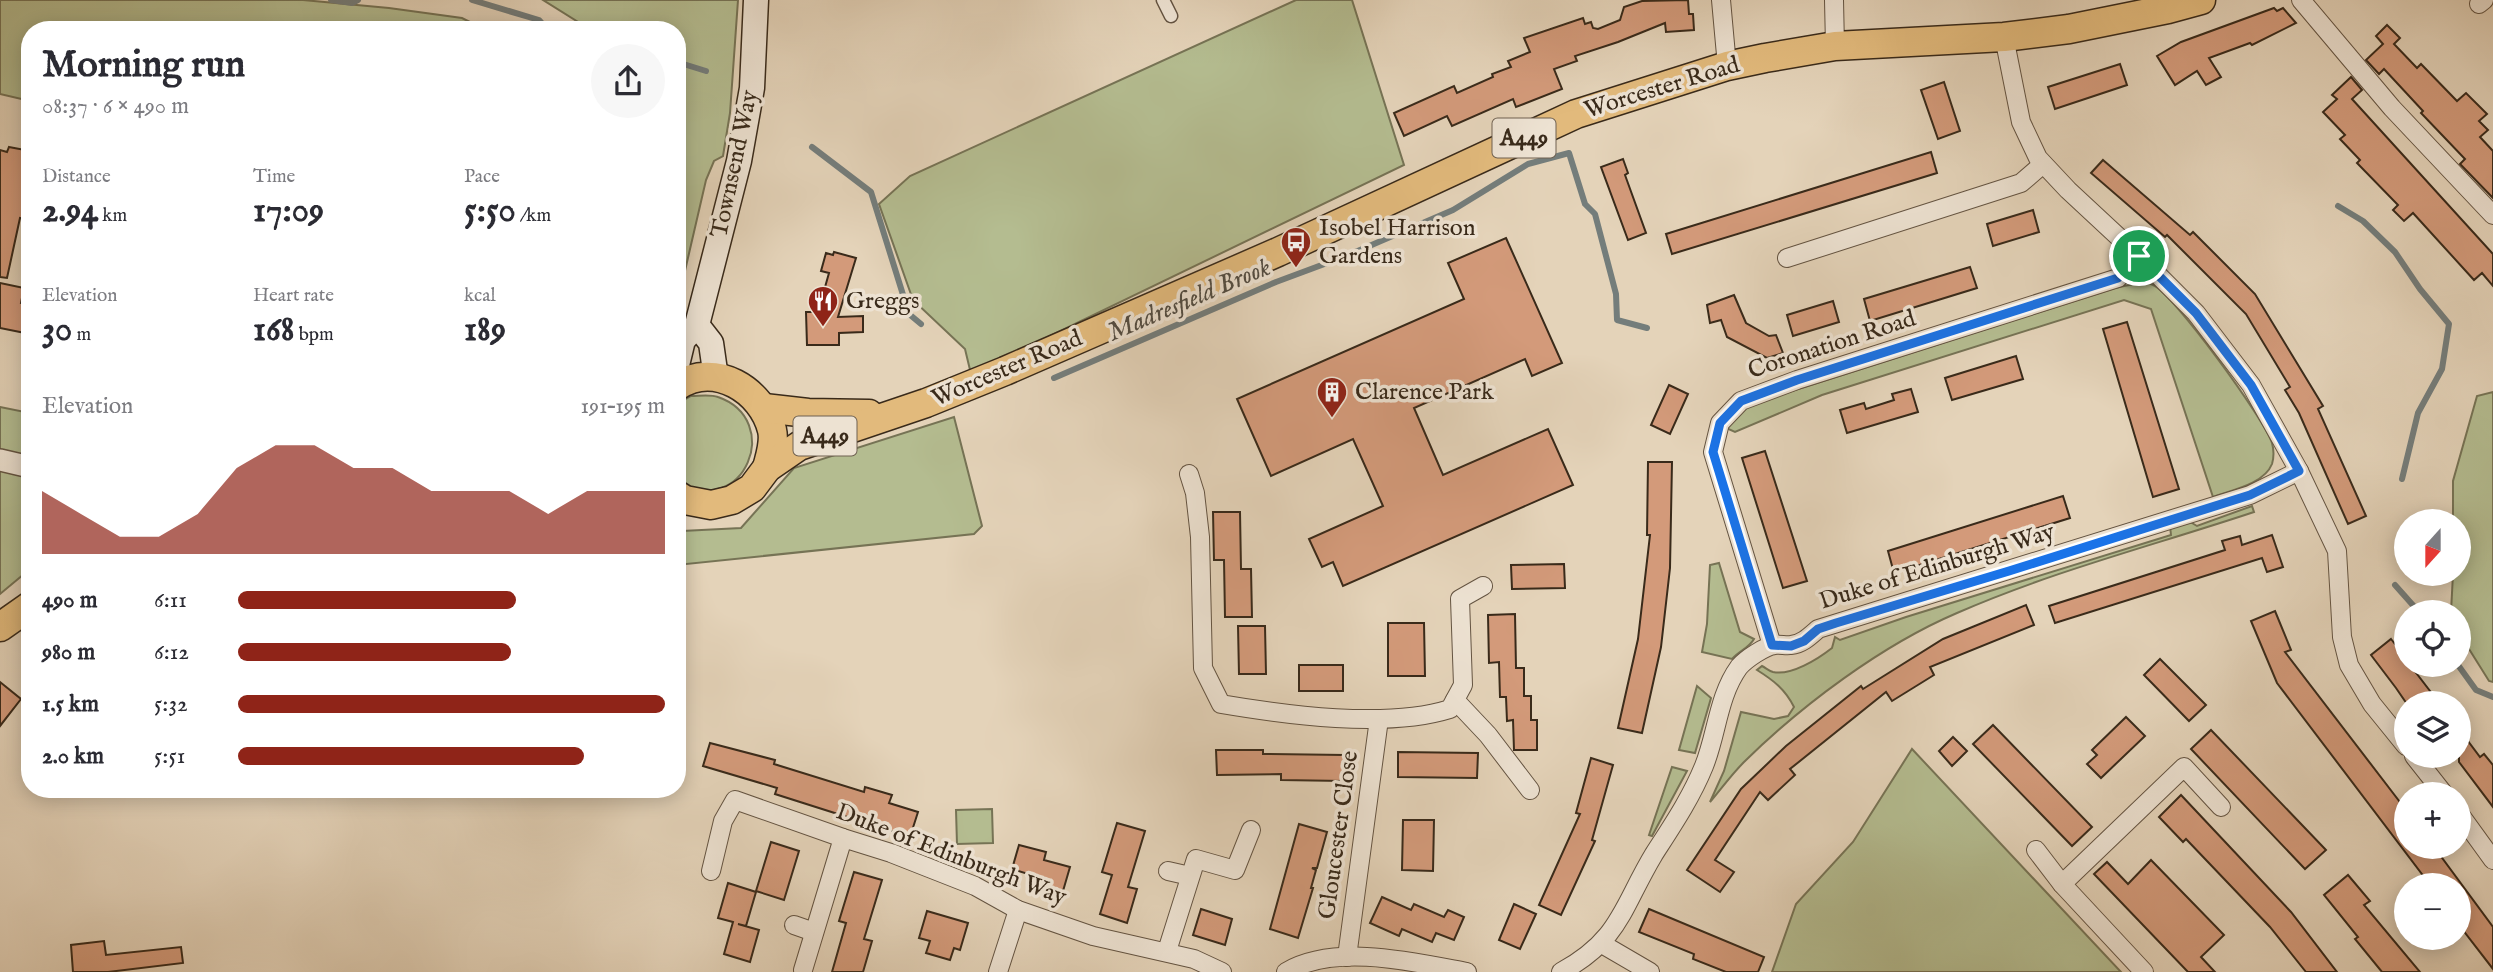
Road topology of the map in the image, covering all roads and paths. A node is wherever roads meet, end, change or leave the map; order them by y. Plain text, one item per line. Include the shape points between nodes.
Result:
1 (756, 0) edge
2 (1163, 0) edge
3 (1721, 0) edge
4 (1834, 0) edge
5 (2201, 0) edge
6 (2301, 0) edge
7 (2124, 9) edge
8 (1171, 16) dead end
9 (2004, 37) junction
10 (1835, 46) junction
11 (1727, 66) junction
12 (2043, 164) junction
13 (2493, 215) edge
14 (2139, 256) junction
15 (1787, 258) dead end
16 (697, 325) junction
17 (686, 337) edge
18 (716, 378) junction
19 (686, 381) edge
20 (764, 408) junction
21 (888, 415) junction
22 (0, 460) edge
23 (21, 465) edge
24 (767, 468) junction
25 (2299, 471) junction
26 (1189, 474) dead end
27 (686, 500) edge
28 (1483, 586) dead end
29 (21, 612) edge
30 (0, 627) edge
31 (1772, 645) junction
32 (1455, 700) junction
33 (1379, 719) junction
34 (2394, 731) edge
35 (2423, 768) edge
36 (2435, 782) edge
37 (1530, 790) dead end
38 (2221, 807) dead end
39 (1251, 830) dead end
40 (2471, 830) edge
41 (843, 838) junction
42 (2036, 850) dead end
43 (2493, 860) edge
44 (711, 871) dead end
45 (1168, 871) dead end
46 (1190, 876) junction
47 (2062, 884) junction
48 (1018, 910) junction
49 (794, 925) dead end
50 (814, 932) junction
51 (1602, 944) junction
52 (1167, 951) junction
53 (1347, 957) junction
54 (803, 970) dead end
55 (998, 972) edge
56 (1222, 972) edge
57 (1286, 972) edge
58 (1464, 972) edge
59 (1561, 972) edge
60 (1650, 972) edge
61 (2144, 972) edge

1 - 16 main road, Townsend Way via 753,74 739,161
2 - 8 street
3 - 11 street
4 - 10 street
5 - 7 highway, Worcester Road / A449
6 - 13 street via 2392,108
7 - 9 highway, Worcester Road / A449 via 2068,29
9 - 10 highway, Worcester Road / A449
9 - 12 street via 2021,122
10 - 11 highway, Worcester Road / A449
11 - 21 highway, Worcester Road / A449 via 1576,114 1170,300
12 - 14 street
12 - 15 street via 2021,183 1827,255
14 - 25 street via 2196,313 2251,385
14 - 31 street, Coronation Road via 2118,278 1797,380 1741,401 1720,423 1713,452
16 - 17 main road, Townsend Way
16 - 18 main road via 711,344
18 - 19 highway
18 - 20 highway, A449 via 754,396
20 - 21 highway, A449
20 - 24 highway, A449 via 772,432
21 - 24 highway, A449 via 799,446
22 - 23 street
24 - 27 highway, A449 via 752,488 732,500 711,505
25 - 31 street, Duke of Edinburgh Way via 2250,495 1836,623 1791,646
25 - 34 street via 2337,551 2342,637 2349,665
26 - 33 street, Gloucester Close via 1200,537 1203,668 1221,704 1282,715
28 - 32 street via 1460,600 1463,685
29 - 30 highway
31 - 51 street, Duke of Edinburgh Way via 1741,665 1731,681 1704,766 1625,911
32 - 33 street, Gloucester Close via 1450,709 1437,713
32 - 37 street
33 - 53 street, Gloucester Close
35 - 36 street
38 - 47 street via 2184,767
39 - 46 street via 1235,870 1196,859
40 - 43 street
41 - 44 street, Duke of Edinburgh Way via 735,800 723,821
41 - 48 street, Duke of Edinburgh Way via 975,886
41 - 50 street
42 - 47 street
45 - 46 street
46 - 52 street
47 - 61 street
48 - 52 street, Duke of Edinburgh Way via 1093,936
48 - 55 street
49 - 50 street
50 - 54 street
51 - 59 street, Duke of Edinburgh Way
51 - 60 street
52 - 56 street, Duke of Edinburgh Way
53 - 57 street via 1321,958
53 - 58 street

